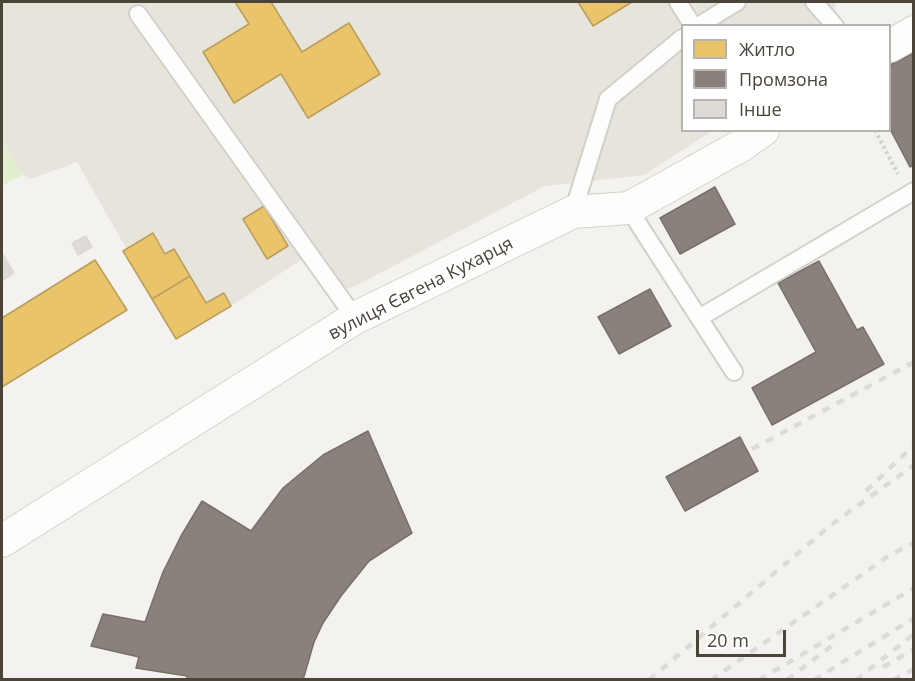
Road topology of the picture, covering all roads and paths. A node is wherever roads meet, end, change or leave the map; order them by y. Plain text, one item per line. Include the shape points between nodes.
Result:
1 (678, 2) edge
2 (736, 2) edge
3 (814, 2) edge
4 (138, 14) dead end
5 (692, 24) edge
6 (701, 24) edge
7 (833, 24) edge
8 (914, 32) edge
9 (681, 39) edge
10 (891, 45) edge
11 (760, 132) edge
12 (876, 132) edge
13 (911, 192) edge
14 (629, 208) junction
15 (573, 212) junction
16 (355, 318) junction
17 (699, 318) junction
18 (734, 372) dead end
19 (2, 541) edge

1 - 5 lane
2 - 6 lane
3 - 7 lane
4 - 16 lane
8 - 10 street
9 - 15 lane via 608,99
11 - 14 street, вулиця Євгена Кухарця
12 - 13 path
13 - 17 lane
14 - 15 street, вулиця Євгена Кухарця
14 - 17 lane
15 - 16 street, вулиця Євгена Кухарця
16 - 19 street, вулиця Євгена Кухарця
17 - 18 lane

